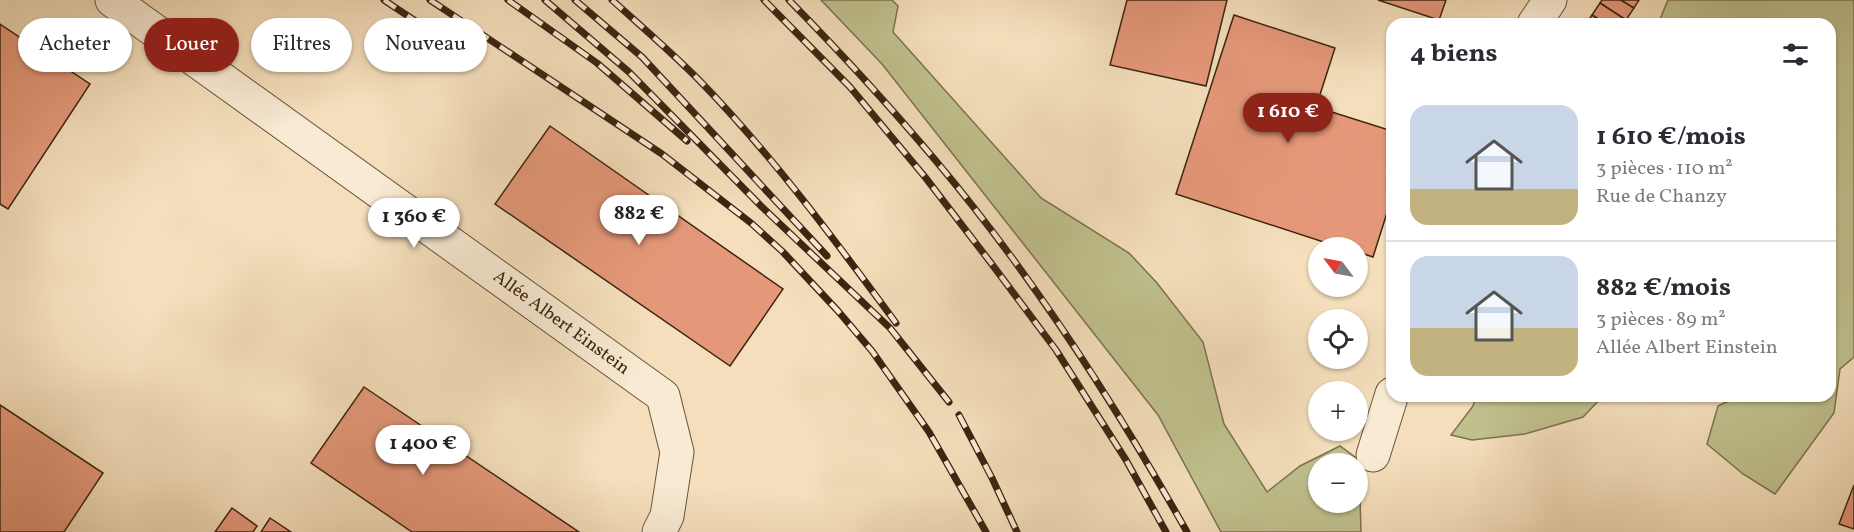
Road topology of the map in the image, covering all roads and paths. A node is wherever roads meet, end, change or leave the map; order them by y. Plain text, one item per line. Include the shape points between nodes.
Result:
1 (112, 0) edge
2 (1550, 0) edge
3 (1538, 18) edge
4 (1390, 402) edge
5 (1373, 455) dead end
6 (659, 532) edge

1 - 6 street, Allée Albert Einstein via 663,396 677,452 667,516
2 - 3 street
4 - 5 street

